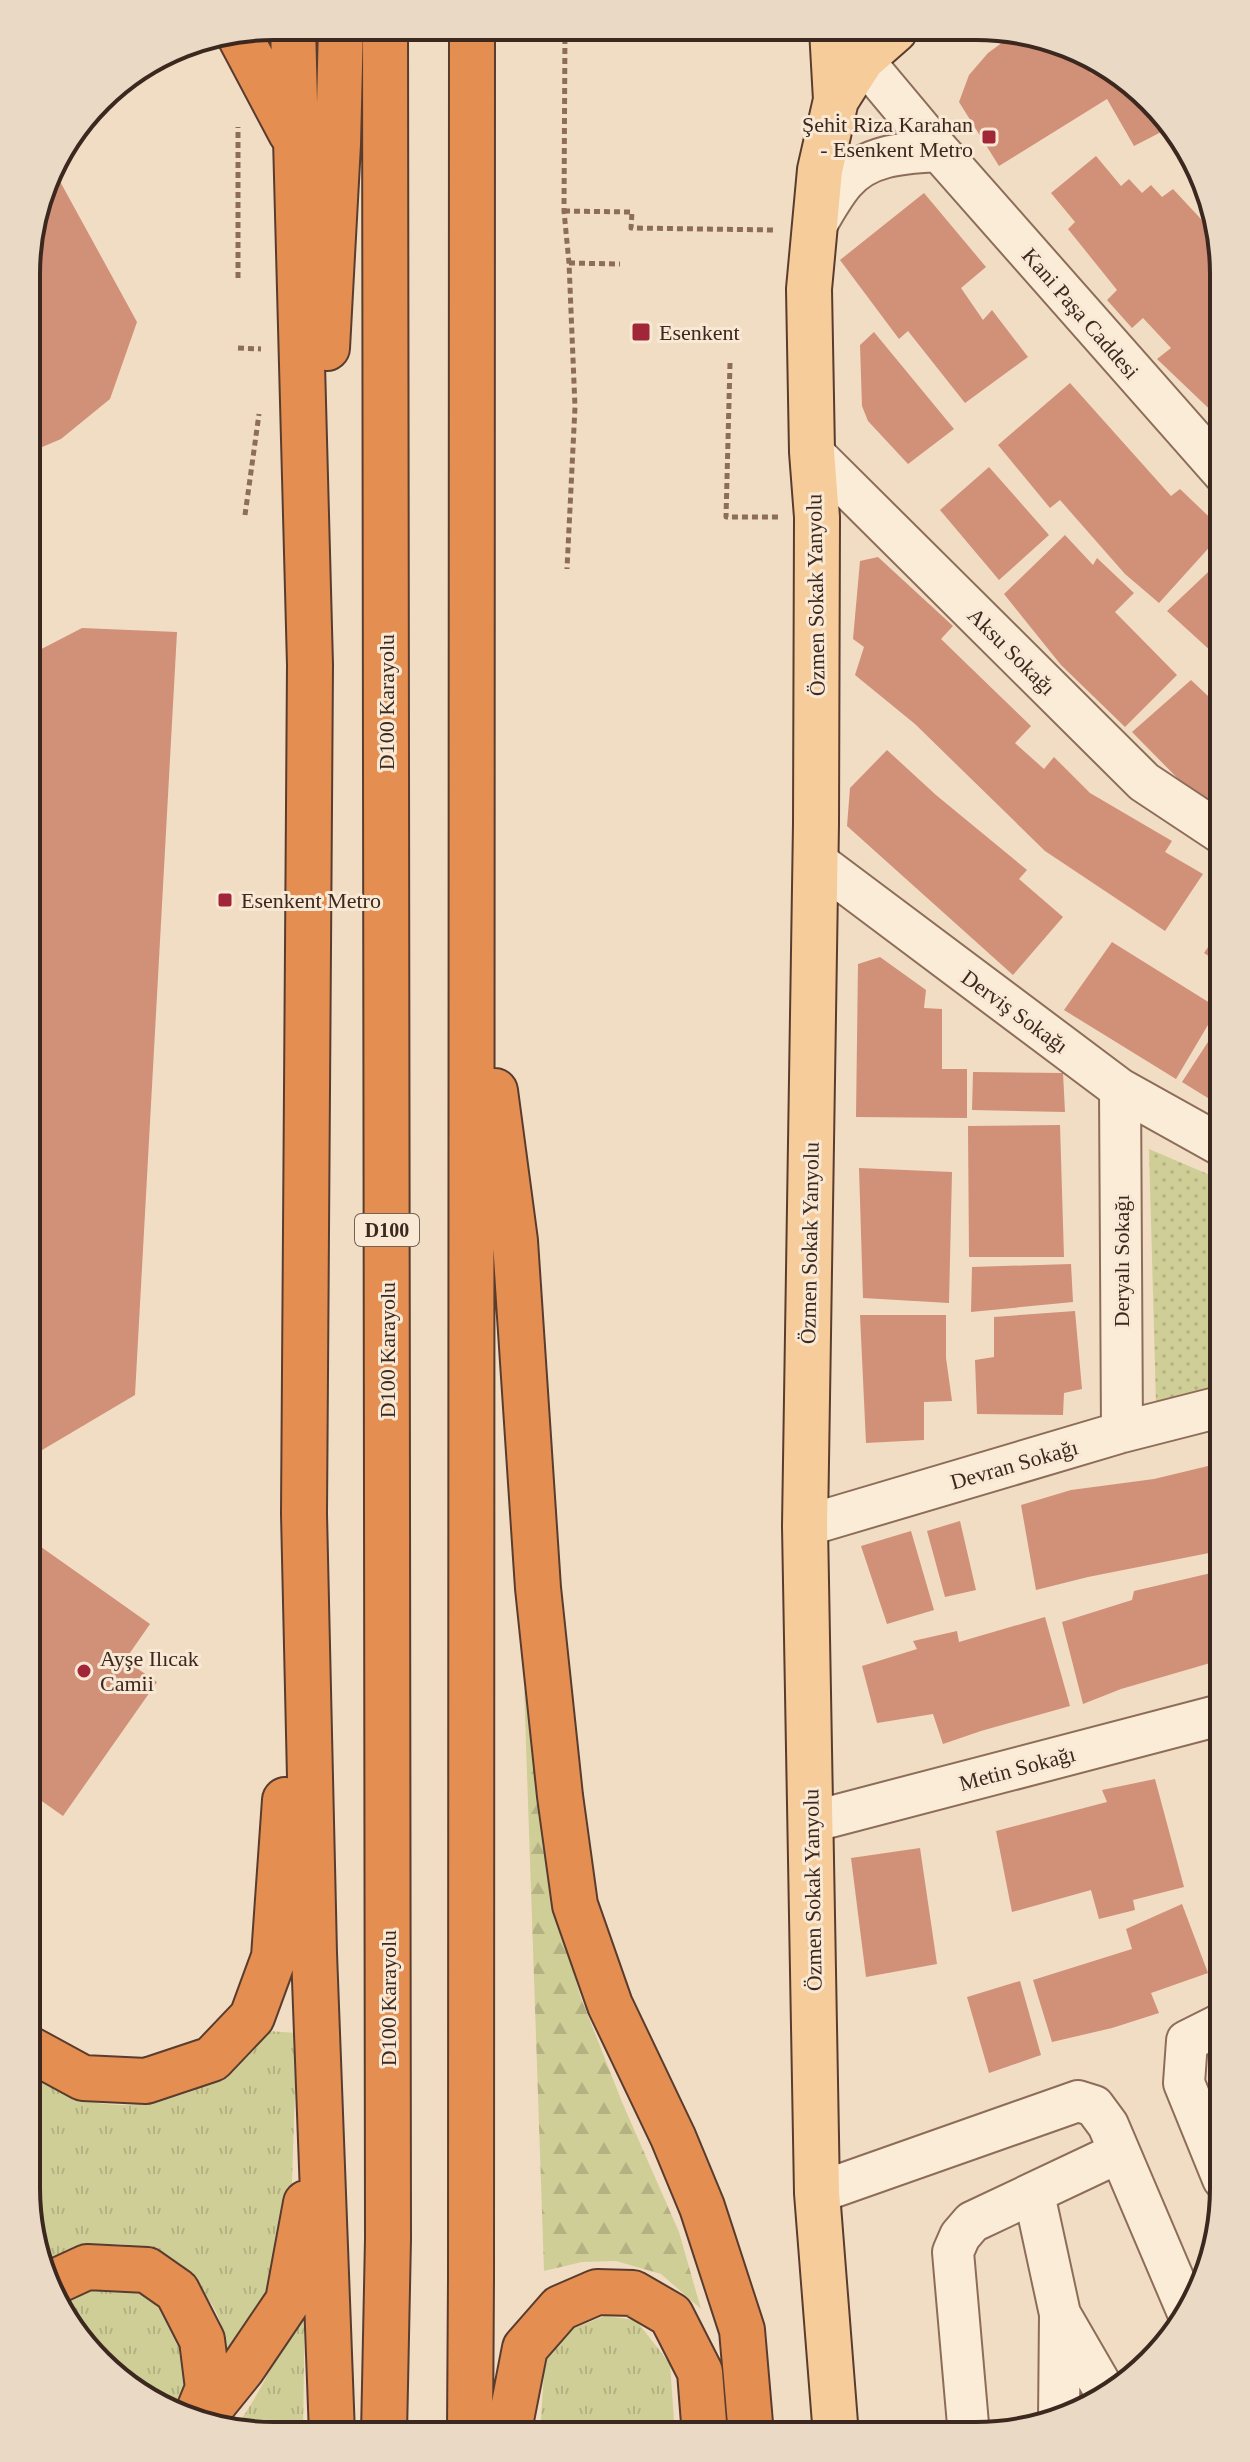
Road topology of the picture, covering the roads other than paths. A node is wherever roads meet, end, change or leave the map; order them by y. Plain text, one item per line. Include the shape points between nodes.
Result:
1 (293, 40) edge
2 (341, 40) edge
3 (385, 40) edge
4 (472, 40) edge
5 (243, 42) edge
6 (847, 44) edge
7 (295, 140) junction
8 (939, 151) junction
9 (813, 230) junction
10 (812, 452) junction
11 (1210, 458) edge
12 (310, 665) junction
13 (1210, 826) edge
14 (816, 861) junction
15 (471, 909) junction
16 (1120, 1089) junction
17 (1210, 1139) edge
18 (1209, 1410) edge
19 (1122, 1432) junction
20 (304, 1514) junction
21 (805, 1526) junction
22 (1209, 1718) edge
23 (811, 1822) junction
24 (314, 1953) junction
25 (1209, 2030) edge
26 (40, 2055) edge
27 (1044, 2115) junction
28 (1209, 2145) edge
29 (1118, 2153) junction
30 (1070, 2175) junction
31 (817, 2193) junction
32 (1034, 2194) junction
33 (59, 2280) edge
34 (1182, 2299) edge
35 (1060, 2314) junction
36 (1101, 2386) edge
37 (1059, 2407) edge
38 (201, 2410) edge
39 (206, 2412) edge
40 (332, 2422) edge
41 (384, 2422) edge
42 (470, 2422) edge
43 (511, 2422) edge
44 (704, 2422) edge
45 (750, 2422) edge
46 (835, 2422) edge
47 (968, 2422) edge

1 - 7 highway
2 - 12 highway
3 - 41 highway, D100 Karayolu / D100
4 - 15 highway
5 - 7 highway
6 - 8 street, Kani Paşa Caddesi
6 - 9 main road, Özmen Sokak Yanyolu
7 - 12 highway
8 - 9 street via 896,153 869,164 846,180
8 - 11 street, Kani Paşa Caddesi
9 - 10 main road, Özmen Sokak Yanyolu
10 - 13 street, Aksu Sokağı via 1144,782
10 - 14 main road, Özmen Sokak Yanyolu via 817,517
12 - 20 highway
14 - 16 street, Derviş Sokağı
14 - 21 main road, Özmen Sokak Yanyolu
15 - 42 highway
15 - 45 highway via 515,1241 538,1588 575,1905 610,2005 702,2207 742,2330
16 - 17 street, Derviş Sokağı
16 - 19 street, Deryalı Sokağı
18 - 19 street, Devran Sokağı
19 - 21 street, Devran Sokağı
20 - 24 highway
20 - 26 highway via 274,1957 252,2017 212,2059 146,2081 83,2078
21 - 23 main road, Özmen Sokak Yanyolu
22 - 23 street, Metin Sokağı
23 - 31 main road, Özmen Sokak Yanyolu
24 - 39 highway via 306,2204 288,2301
24 - 40 highway
25 - 28 street via 1187,2041 1184,2083
27 - 29 street via 1078,2101 1094,2106
27 - 30 street
27 - 31 street
29 - 30 street
29 - 34 street
30 - 32 street
31 - 46 main road, Özmen Sokak Yanyolu
32 - 35 street
32 - 47 street via 972,2222 953,2252
33 - 38 highway via 87,2267 147,2270 177,2291 202,2340 208,2388
35 - 36 street
35 - 37 street
43 - 44 highway via 525,2348 560,2308 597,2292 633,2293 671,2315 700,2372

